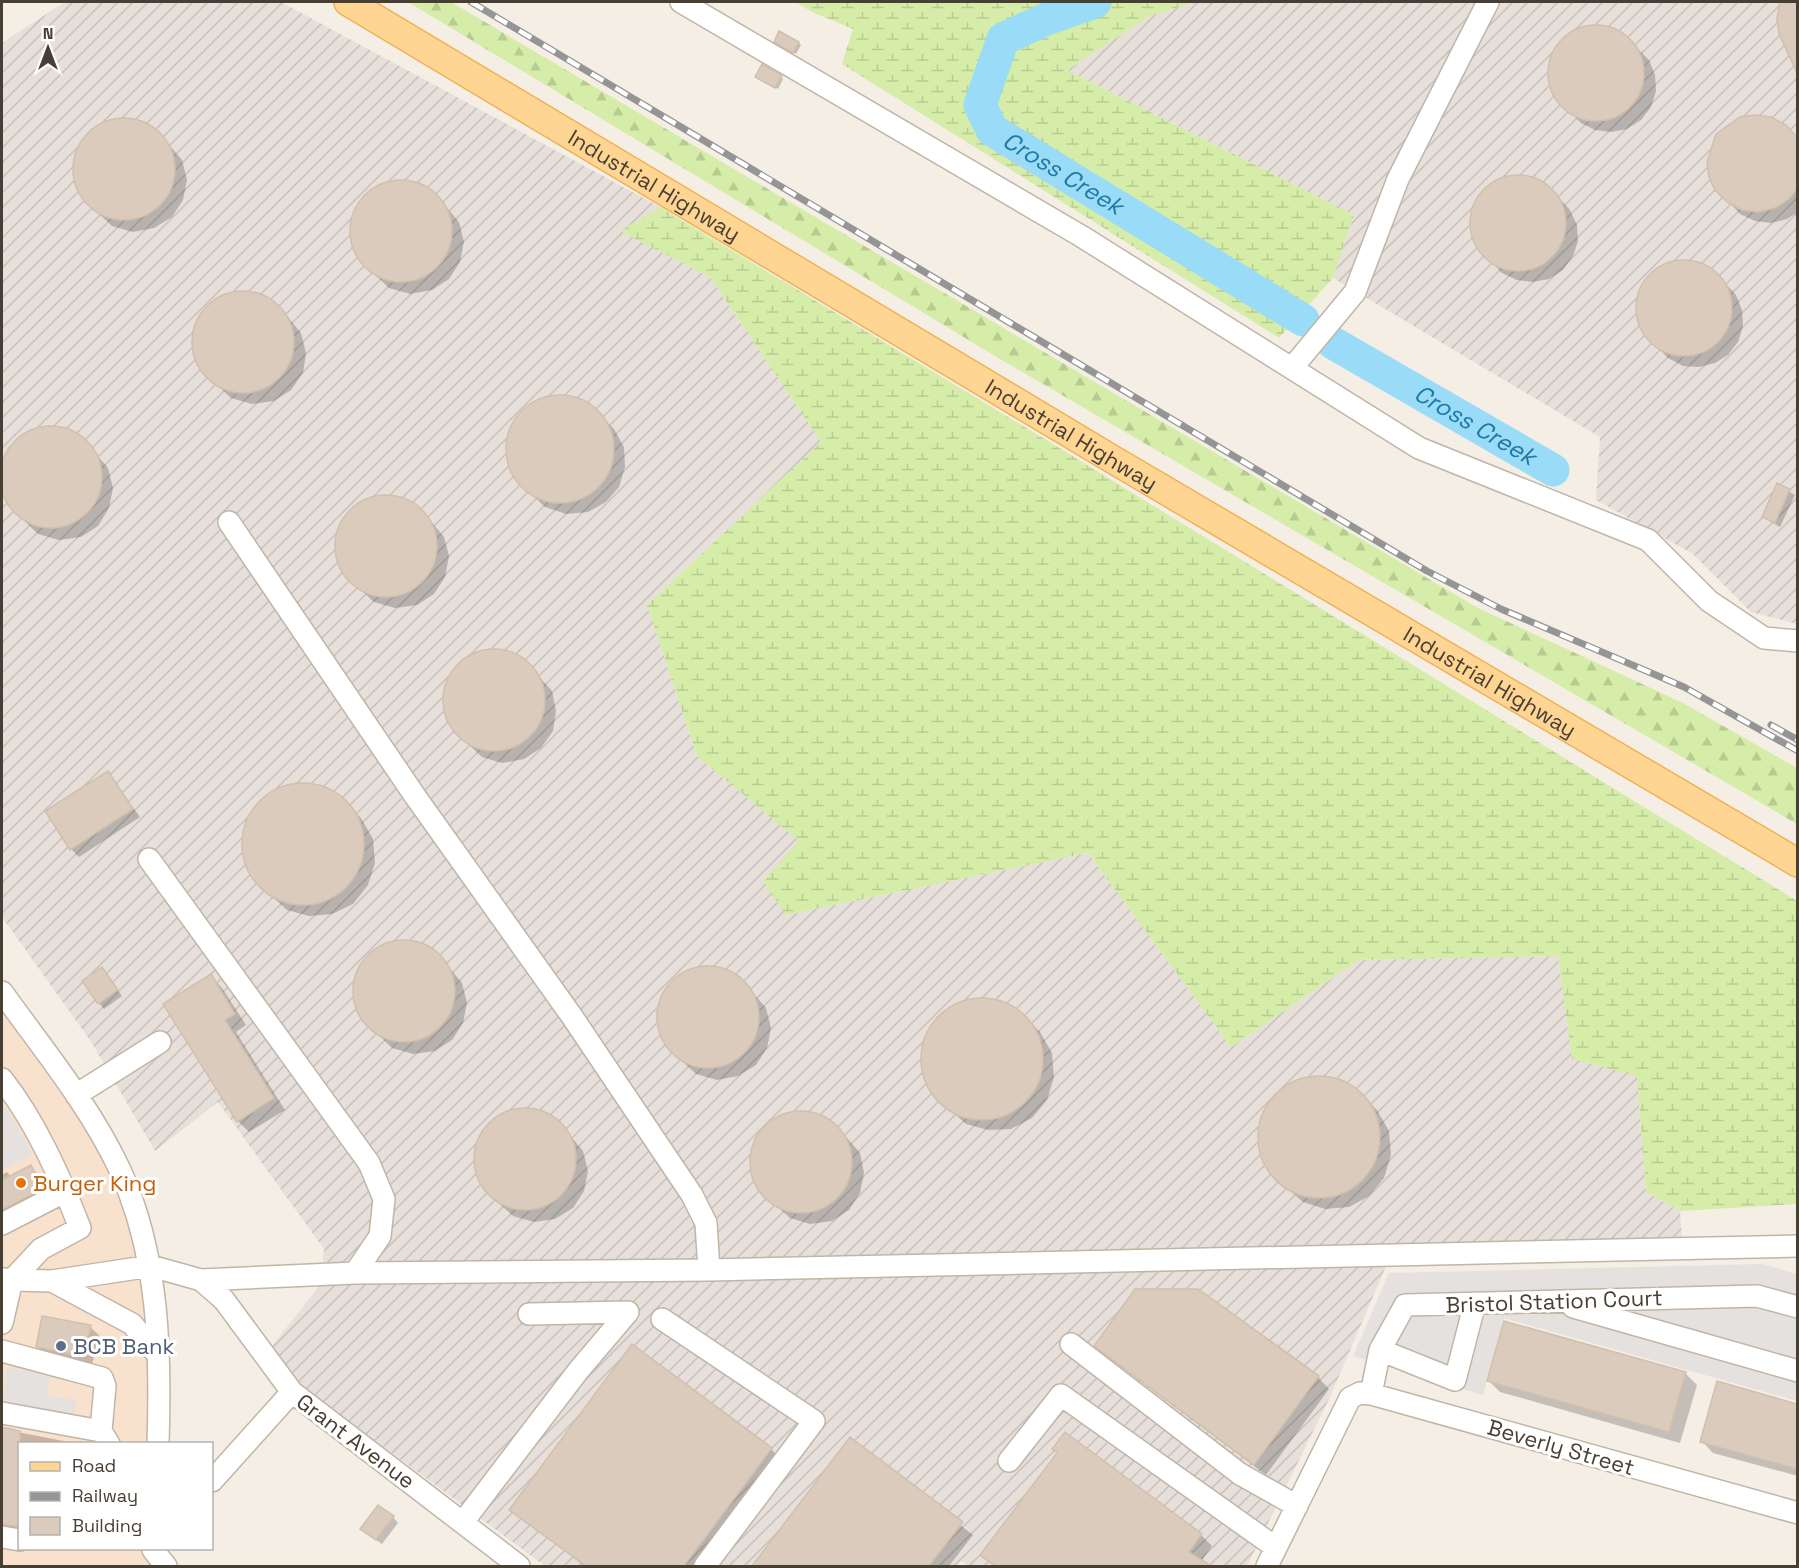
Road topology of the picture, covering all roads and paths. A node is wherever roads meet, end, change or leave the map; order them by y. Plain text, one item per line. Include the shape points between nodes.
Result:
1 (348, 2) edge
2 (681, 2) edge
3 (1488, 2) edge
4 (1292, 368) junction
5 (229, 522) dead end
6 (1797, 641) edge
7 (148, 860) dead end
8 (1797, 863) edge
9 (2, 992) edge
10 (160, 1042) dead end
11 (2, 1079) edge
12 (76, 1095) junction
13 (66, 1191) junction
14 (2, 1224) edge
15 (1797, 1246) edge
16 (151, 1266) junction
17 (709, 1270) junction
18 (355, 1274) junction
19 (7, 1279) edge
20 (201, 1280) junction
21 (52, 1281) junction
22 (1552, 1301) junction
23 (1475, 1303) junction
24 (1797, 1307) edge
25 (529, 1314) dead end
26 (662, 1319) dead end
27 (2, 1323) edge
28 (1071, 1344) dead end
29 (2, 1351) edge
30 (1379, 1354) junction
31 (158, 1355) junction
32 (1797, 1371) edge
33 (292, 1392) junction
34 (1371, 1394) junction
35 (2, 1413) edge
36 (105, 1437) edge
37 (158, 1442) edge
38 (1009, 1461) dead end
39 (213, 1480) edge
40 (1297, 1506) junction
41 (1797, 1513) edge
42 (463, 1522) junction
43 (2, 1537) edge
44 (18, 1540) edge
45 (153, 1553) edge
46 (1271, 1557) edge
47 (166, 1566) edge
48 (519, 1566) edge
49 (705, 1566) edge

1 - 8 main road, Industrial Highway
2 - 4 street via 1080,236
3 - 4 street via 1398,179 1355,292
4 - 6 street via 1419,448 1648,540 1709,602 1764,638
5 - 17 street via 692,1195 706,1223
7 - 18 street via 369,1163 384,1199 380,1236
9 - 12 street
10 - 12 street
11 - 13 street via 32,1125
12 - 16 street via 122,1176
13 - 14 street
13 - 19 street via 80,1228 41,1249
15 - 17 street
16 - 20 street, Grant Avenue
16 - 21 street
16 - 31 street
17 - 18 street
18 - 20 street
19 - 21 street
19 - 27 street
20 - 33 street, Grant Avenue via 224,1300
21 - 31 street via 132,1324
22 - 23 street, Bristol Station Court
22 - 24 street, Bristol Station Court via 1757,1296
22 - 32 street
23 - 30 street, Bristol Station Court via 1405,1305
23 - 30 street via 1455,1380
25 - 42 street via 628,1312
26 - 49 street via 814,1421
28 - 40 street via 1240,1474
29 - 36 street via 102,1378
30 - 34 street, Bristol Station Court
31 - 37 street
33 - 39 street
33 - 42 street, Grant Avenue
34 - 40 street via 1360,1393 1350,1398
34 - 41 street, Beverly Street
35 - 36 street
38 - 46 street via 1062,1395
40 - 46 street
42 - 48 street, Grant Avenue
43 - 44 street
45 - 47 street

